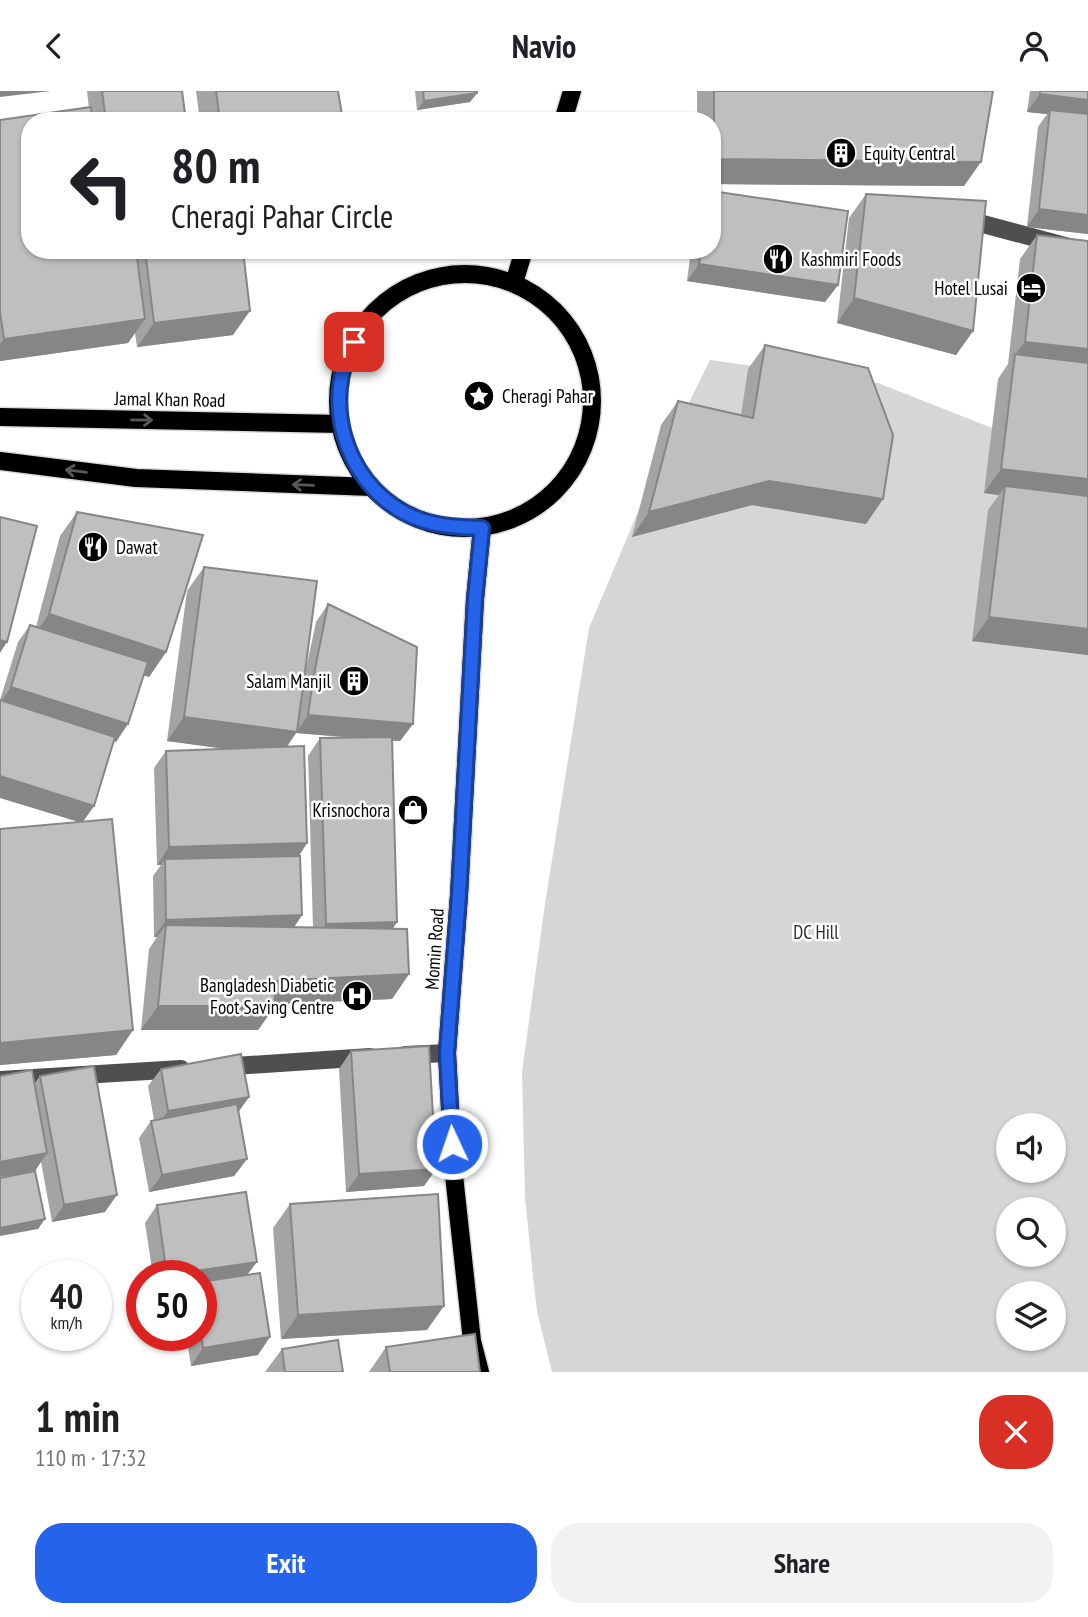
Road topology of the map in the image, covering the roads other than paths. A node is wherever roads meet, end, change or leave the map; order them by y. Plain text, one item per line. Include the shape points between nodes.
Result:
1 (572, 91) edge
2 (566, 112) edge
3 (944, 220) edge
4 (1088, 252) edge
5 (521, 259) edge
6 (514, 283) junction
7 (0, 417) edge
8 (340, 424) junction
9 (0, 461) edge
10 (371, 487) junction
11 (482, 528) junction
12 (447, 1053) junction
13 (0, 1080) edge
14 (480, 1372) edge

1 - 2 main road
3 - 4 street via 983,224
5 - 6 main road
6 - 8 main road via 480,275 447,275 415,284 385,302 362,327 346,357 339,390
6 - 11 main road via 542,300 566,324 583,353 591,385 591,418 583,450 566,479 533,509
7 -> 8 main road, Jamal Khan Road
8 - 10 main road via 352,458
10 -> 9 main road via 136,478
10 - 11 main road via 403,512 441,527
11 - 12 main road, Momin Road
12 - 13 street
12 - 14 main road, Momin Road via 453,1166 472,1341

